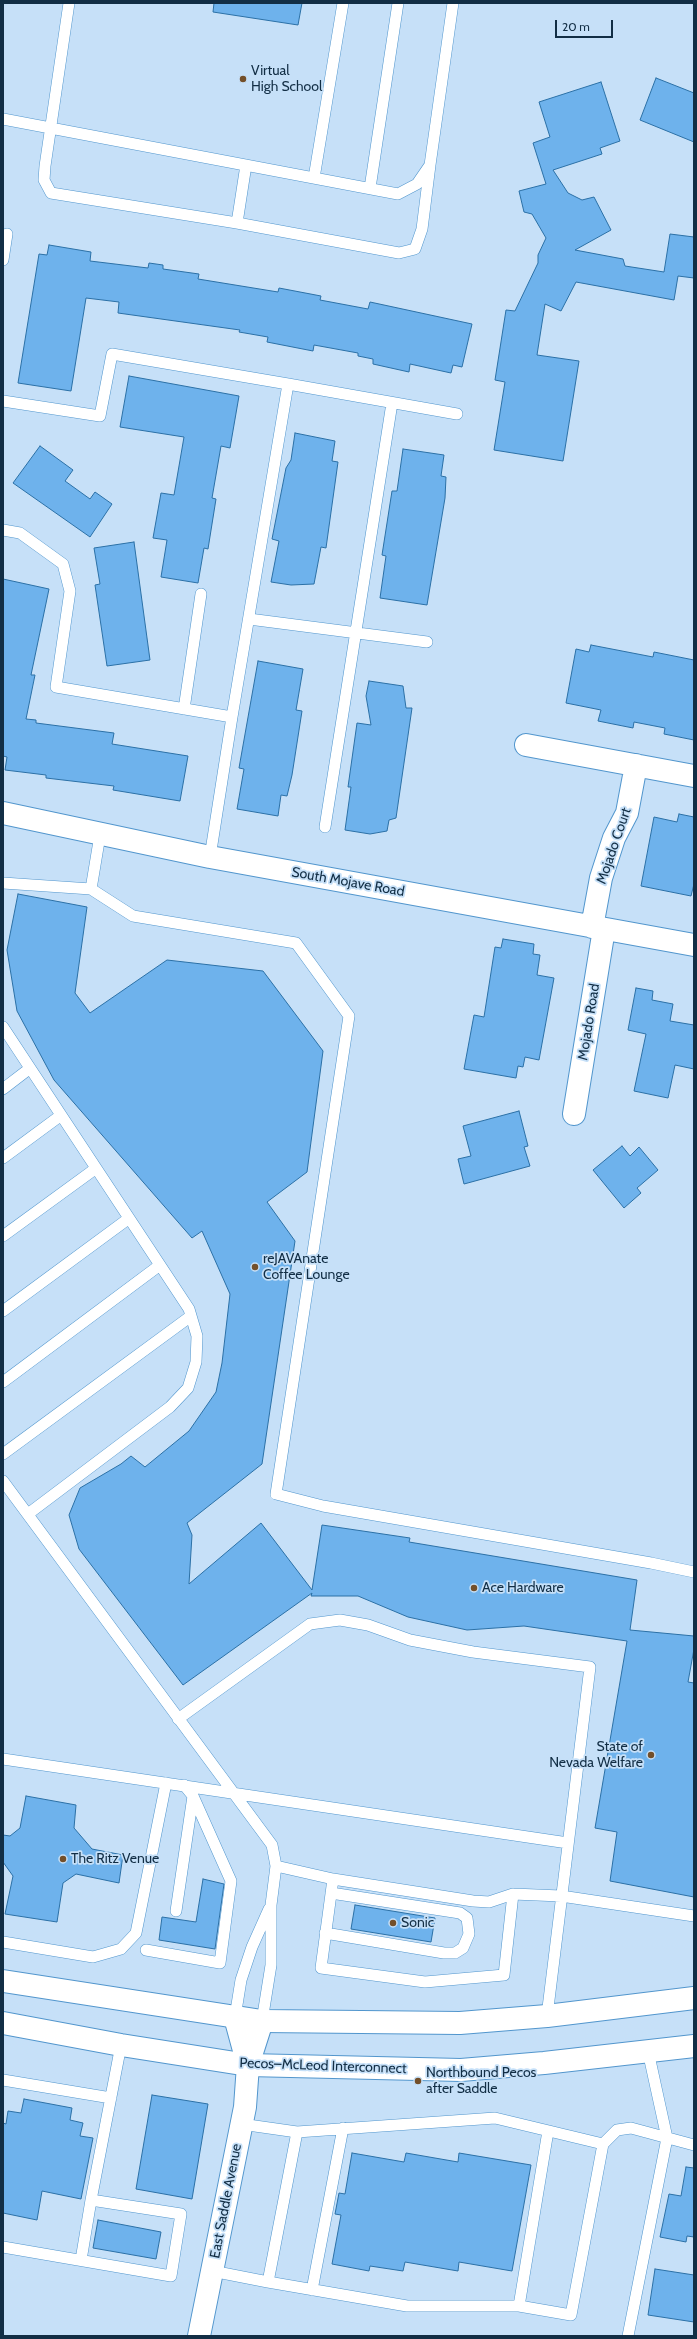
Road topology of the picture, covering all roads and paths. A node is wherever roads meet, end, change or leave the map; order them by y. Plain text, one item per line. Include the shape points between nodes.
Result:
1 (70, 3) edge
2 (343, 3) edge
3 (398, 3) edge
4 (453, 3) edge
5 (3, 119) edge
6 (50, 128) junction
7 (246, 165) junction
8 (430, 165) junction
9 (314, 178) junction
10 (370, 188) junction
11 (237, 223) junction
12 (7, 234) dead end
13 (3, 260) edge
14 (288, 384) junction
15 (3, 401) edge
16 (392, 403) junction
17 (457, 414) dead end
18 (3, 530) edge
19 (200, 594) dead end
20 (249, 619) junction
21 (355, 633) junction
22 (427, 642) dead end
23 (184, 708) junction
24 (232, 717) junction
25 (526, 745) dead end
26 (636, 765) junction
27 (694, 776) edge
28 (3, 814) edge
29 (325, 827) dead end
30 (100, 834) junction
31 (210, 857) junction
32 (3, 883) edge
33 (91, 889) junction
34 (598, 928) junction
35 (694, 945) edge
36 (3, 1027) edge
37 (30, 1069) junction
38 (3, 1089) edge
39 (574, 1114) dead end
40 (60, 1116) junction
41 (3, 1158) edge
42 (95, 1169) junction
43 (128, 1218) junction
44 (3, 1236) edge
45 (160, 1265) junction
46 (3, 1311) edge
47 (191, 1316) junction
48 (3, 1382) edge
49 (3, 1454) edge
50 (3, 1480) edge
51 (28, 1514) junction
52 (694, 1572) edge
53 (178, 1719) junction
54 (3, 1759) edge
55 (166, 1783) junction
56 (184, 1785) junction
57 (233, 1792) junction
58 (193, 1796) junction
59 (568, 1843) junction
60 (276, 1866) junction
61 (333, 1879) junction
62 (331, 1892) junction
63 (513, 1894) junction
64 (561, 1896) junction
65 (271, 1905) junction
66 (176, 1912) dead end
67 (694, 1916) edge
68 (325, 1933) junction
69 (3, 1942) edge
70 (146, 1950) dead end
71 (3, 1981) edge
72 (694, 1998) edge
73 (547, 2016) junction
74 (235, 2017) junction
75 (262, 2021) junction
76 (3, 2023) edge
77 (121, 2045) junction
78 (694, 2046) edge
79 (648, 2052) junction
80 (248, 2065) junction
81 (3, 2080) edge
82 (111, 2098) junction
83 (242, 2124) junction
84 (343, 2128) junction
85 (548, 2131) junction
86 (297, 2132) junction
87 (667, 2138) junction
88 (603, 2144) junction
89 (694, 2145) edge
90 (92, 2200) junction
91 (3, 2247) edge
92 (81, 2260) junction
93 (212, 2271) junction
94 (268, 2282) junction
95 (312, 2290) junction
96 (519, 2306) junction
97 (199, 2336) edge
98 (628, 2336) edge

1 - 6 lane
2 - 9 lane
3 - 10 lane
4 - 8 lane
5 - 6 lane
6 - 7 lane
6 - 11 lane via 44,180 51,193
7 - 9 lane
7 - 11 lane
8 - 10 lane via 417,184 398,194
8 - 11 lane via 422,229 415,249 399,253
9 - 10 lane
12 - 13 lane
14 - 15 lane via 112,354 100,416
14 - 16 lane
14 - 20 lane
16 - 17 lane
16 - 21 lane
18 - 23 lane via 20,533 63,564 70,591 56,687
19 - 23 lane
20 - 21 lane
20 - 24 lane
21 - 22 lane
21 - 29 lane
23 - 24 lane
24 - 31 lane
25 - 26 street
26 - 27 street
26 - 34 street, Mojado Court via 627,813 614,838 601,878
28 - 30 street, South Mojave Road
30 - 31 street, South Mojave Road
30 - 33 lane
31 - 34 street, South Mojave Road
32 - 33 lane
33 - 52 lane via 133,916 296,943 349,1016 276,1494 323,1506 644,1561
34 - 35 street, South Mojave Road
34 - 39 street, Mojado Road
36 - 37 lane
37 - 38 lane
37 - 40 lane
40 - 41 lane
40 - 42 lane
42 - 43 lane
42 - 44 lane
43 - 45 lane
43 - 46 lane
45 - 47 lane
45 - 48 lane
47 - 49 lane
47 - 51 lane via 198,1336 196,1362 188,1388 170,1407
50 - 51 lane
51 - 53 lane
53 - 57 lane
53 - 59 lane via 310,1624 340,1620 431,1644 590,1667
54 - 55 lane
55 - 56 lane
55 - 69 lane via 136,1933 121,1949 93,1957
56 - 57 lane
56 - 58 lane
57 - 59 lane
57 - 60 lane via 272,1845
58 - 66 lane
58 - 70 lane via 231,1881 220,1963
59 - 64 lane
60 - 61 lane
60 - 65 lane
61 - 62 lane
61 - 63 lane via 473,1901 489,1902
62 - 68 lane
62 - 68 lane via 460,1913 467,1918 469,1934 463,1948 455,1953 444,1953
63 - 64 lane
63 - 68 lane via 504,1975 425,1982 321,1968
64 - 67 lane
64 - 73 lane
65 - 74 lane via 252,1947 241,1980
65 - 75 lane via 271,1965
71 - 74 street
72 - 73 street
73 - 75 street via 460,2023
74 - 75 street
74 - 80 street, East Saddle Avenue
75 - 80 street, East Saddle Avenue
76 - 77 street, Pecos–McLeod Interconnect
77 - 80 street, Pecos–McLeod Interconnect
77 - 82 lane
78 - 79 street, Pecos–McLeod Interconnect
79 - 80 street, Pecos–McLeod Interconnect via 461,2070
79 - 87 lane
80 - 83 street, East Saddle Avenue
81 - 82 lane
82 - 90 lane
83 - 86 lane
83 - 93 street, East Saddle Avenue
84 - 85 lane via 495,2118
84 - 86 lane
84 - 95 lane
85 - 88 lane
85 - 96 lane
86 - 94 lane
87 - 88 lane via 631,2128 617,2130
87 - 89 lane
87 - 98 lane
88 - 96 lane via 571,2315
90 - 92 lane
90 - 92 lane via 181,2214 171,2276
91 - 92 lane
93 - 94 lane
93 - 97 street, East Saddle Avenue
94 - 95 lane
95 - 96 lane via 407,2306

